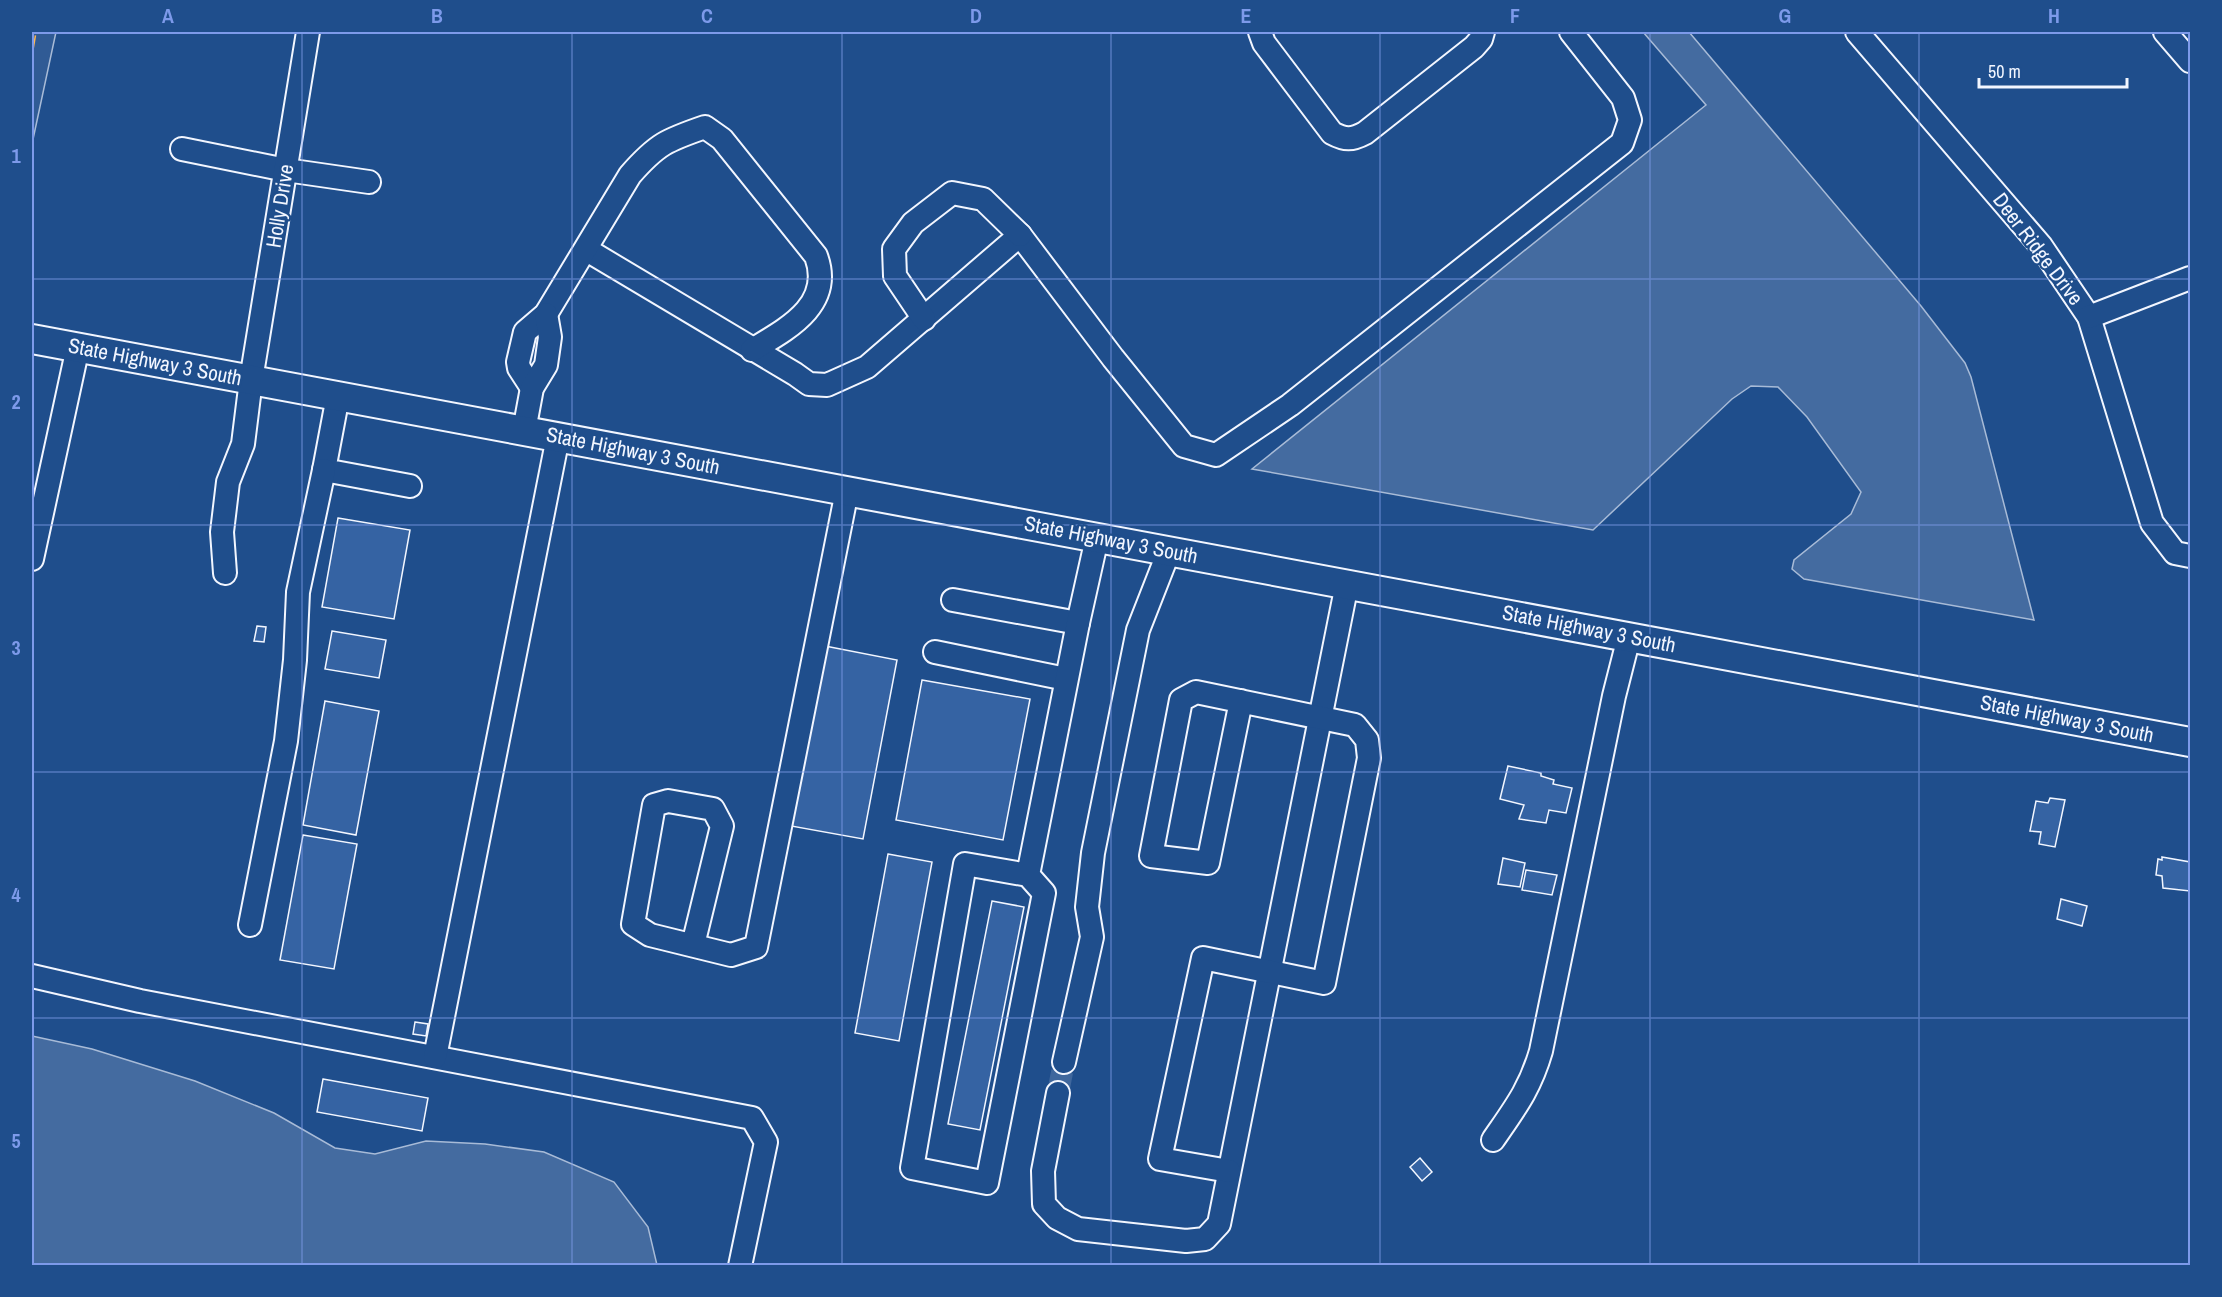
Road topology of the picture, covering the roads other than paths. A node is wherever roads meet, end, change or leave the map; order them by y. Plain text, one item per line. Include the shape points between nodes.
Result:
1 (309, 32) edge
2 (1260, 32) edge
3 (1483, 32) edge
4 (1571, 32) edge
5 (1857, 32) edge
6 (2165, 32) edge
7 (2190, 61) edge
8 (182, 149) dead end
9 (286, 170) junction
10 (369, 182) dead end
11 (1020, 235) junction
12 (587, 250) junction
13 (2190, 278) edge
14 (2089, 317) junction
15 (924, 319) junction
16 (32, 339) edge
17 (78, 347) junction
18 (752, 350) junction
19 (251, 380) junction
20 (338, 396) junction
21 (524, 431) junction
22 (558, 437) junction
23 (324, 470) junction
24 (410, 486) dead end
25 (847, 491) junction
26 (1097, 538) junction
27 (1169, 551) junction
28 (2190, 556) edge
29 (32, 559) edge
30 (225, 573) dead end
31 (1347, 584) junction
32 (953, 600) dead end
33 (1078, 623) junction
34 (1629, 637) junction
35 (935, 652) dead end
36 (1066, 679) junction
37 (1241, 701) junction
38 (1320, 717) junction
39 (2190, 742) edge
40 (1028, 875) junction
41 (250, 925) dead end
42 (693, 945) junction
43 (1270, 971) junction
44 (32, 976) edge
45 (435, 1057) junction
46 (1064, 1062) tunnel mouth
47 (1058, 1093) tunnel mouth
48 (1493, 1140) dead end
49 (1229, 1171) junction
50 (740, 1266) edge

1 - 9 street, Holly Drive
2 - 3 street via 1264,43 1332,133 1343,139 1356,138 1374,126 1474,47
4 - 11 street via 1623,98 1630,120 1622,143 1290,405 1216,455 1184,446
5 - 14 street, Deer Ridge Drive via 2041,246
6 - 7 street
8 - 9 street
9 - 10 street
9 - 19 street, Holly Drive
11 - 15 street
11 - 15 street via 983,199 952,193 913,223 894,249 895,276
12 - 18 street
12 - 18 street via 630,175 646,157 667,141 705,127 722,138 816,256 820,267 816,299 789,328
12 - 21 street via 546,314 546,365 532,388
13 - 14 street
14 - 28 street, Deer Ridge Drive via 2152,523 2175,553
15 - 18 street via 867,367 827,385 809,384
16 - 17 main road, State Highway 3 South
17 - 19 main road, State Highway 3 South
17 - 29 street
19 - 20 main road, State Highway 3 South
19 - 30 street, Holly Drive via 243,444 228,482 222,532
20 - 21 main road, State Highway 3 South
20 - 23 street
21 - 22 main road, State Highway 3 South
22 - 25 main road, State Highway 3 South
22 - 45 street
23 - 24 street
23 - 41 street via 298,592 286,741
25 - 26 main road, State Highway 3 South
25 - 42 street via 756,947 730,955
26 - 27 main road, State Highway 3 South
26 - 33 street
27 - 31 main road, State Highway 3 South
27 - 46 street via 1138,630 1093,853 1087,907 1092,937
31 - 34 main road, State Highway 3 South
31 - 38 street
32 - 33 street
33 - 36 street
34 - 39 main road, State Highway 3 South
34 - 48 street via 1534,1077
35 - 36 street
36 - 40 street
37 - 37 street via 1196,692 1181,700 1150,856 1208,862
37 - 38 street
38 - 43 street
38 - 43 street via 1355,725 1367,740 1369,758 1324,983
40 - 40 street via 965,864 912,1168 987,1183 1044,893
42 - 42 street via 650,935 633,924 654,805 668,801 713,809 722,826
43 - 49 street
43 - 49 street via 1203,958 1160,1159
44 - 45 street via 140,1001
45 - 50 street via 752,1118 766,1142
47 - 49 street via 1043,1171 1044,1204 1057,1218 1078,1229 1186,1241 1204,1239 1219,1224

